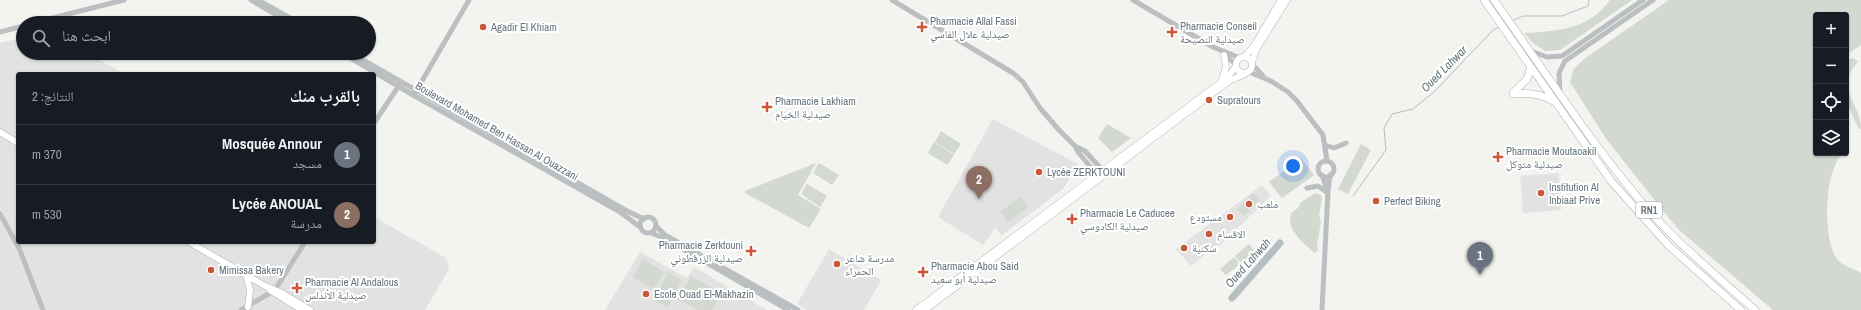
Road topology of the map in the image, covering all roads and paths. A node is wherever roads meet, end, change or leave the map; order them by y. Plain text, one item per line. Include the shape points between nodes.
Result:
1 (124, 0) edge
2 (251, 0) edge
3 (258, 0) edge
4 (469, 0) edge
5 (892, 0) edge
6 (1134, 0) edge
7 (1281, 0) edge
8 (1287, 0) edge
9 (1484, 0) edge
10 (1494, 0) edge
11 (1642, 0) edge
12 (1653, 0) edge
13 (60, 16) edge
14 (278, 16) edge
15 (286, 16) edge
16 (16, 28) edge
17 (0, 32) edge
18 (1218, 49) junction
19 (1529, 50) junction
20 (1224, 55) junction
21 (1242, 58) junction
22 (354, 60) edge
23 (362, 60) edge
24 (1252, 64) junction
25 (1236, 65) junction
26 (1531, 67) junction
27 (376, 72) edge
28 (376, 72) edge
29 (1247, 73) junction
30 (1266, 78) junction
31 (1221, 81) junction
32 (399, 85) junction
33 (415, 93) junction
34 (1561, 94) junction
35 (1556, 103) junction
36 (376, 120) edge
37 (0, 132) edge
38 (16, 142) edge
39 (1346, 144) dead end
40 (1325, 146) junction
41 (1324, 161) junction
42 (1102, 174) junction
43 (1330, 175) junction
44 (1322, 176) junction
45 (1307, 188) dead end
46 (1328, 192) junction
47 (0, 214) edge
48 (644, 219) junction
49 (656, 226) junction
50 (640, 227) junction
51 (651, 233) junction
52 (16, 243) edge
53 (17, 244) edge
54 (192, 244) edge
55 (304, 244) edge
56 (246, 275) junction
57 (274, 292) junction
58 (248, 307) junction
59 (43, 310) edge
60 (241, 310) edge
61 (302, 310) edge
62 (310, 310) edge
63 (788, 310) edge
64 (798, 310) edge
65 (916, 310) edge
66 (925, 310) edge
67 (1322, 310) edge
68 (1741, 310) edge
69 (1755, 310) edge

1 - 13 street
2 - 14 street
3 - 15 street
4 - 33 street
5 - 42 street via 1013,73 1023,82 1059,130 1075,146 1085,151
6 - 18 street
7 - 21 main road via 1254,46
8 - 24 main road via 1256,50
9 - 26 highway, RN1
10 - 19 highway, RN1
11 - 19 street via 1562,56 1547,57
12 - 34 street via 1565,61 1559,73
16 - 17 street
18 - 20 street
18 - 21 street
19 - 34 highway, RN1
20 - 25 street
20 - 31 main road via 1226,70
21 - 24 main road via 1248,58
21 - 25 main road
22 - 27 street, Boulevard Mohamed Ben Hassan Al Ouazzani
23 - 32 street, Boulevard Mohamed Ben Hassan Al Ouazzani
24 - 29 main road
24 - 30 street
25 - 29 main road via 1239,71
25 - 31 main road via 1230,75
26 - 35 highway, RN1
26 - 35 highway via 1527,80 1513,94 1539,94
28 - 32 street, Boulevard Mohamed Ben Hassan Al Ouazzani
29 - 30 street
29 - 42 main road via 1229,81
30 - 40 street via 1288,92 1323,135
31 - 42 main road
32 - 33 street, Boulevard Mohamed Ben Hassan Al Ouazzani
32 - 36 street
33 - 48 street, Boulevard Mohamed Ben Hassan Al Ouazzani via 627,212
33 - 50 street, Boulevard Mohamed Ben Hassan Al Ouazzani via 620,212
34 - 69 highway, RN1 via 1601,152 1648,209 1699,261
35 - 68 highway, RN1 via 1611,181 1642,218 1669,246
37 - 38 main road
39 - 40 street via 1334,148
40 - 41 street
41 - 43 street via 1334,167
41 - 44 street via 1318,168
42 - 65 main road
42 - 66 main road
43 - 44 street
43 - 46 street
44 - 46 street
45 - 46 street via 1318,186
46 - 67 street
47 - 52 street
48 - 49 street via 653,219
48 - 50 street
49 - 51 street
49 - 64 street via 665,235
50 - 51 street via 644,233
51 - 63 street via 664,238
53 - 59 street
54 - 56 main road
55 - 57 street
56 - 57 main road
56 - 58 main road via 250,290
57 - 58 street
57 - 61 main road
57 - 62 main road via 282,293
58 - 60 street

